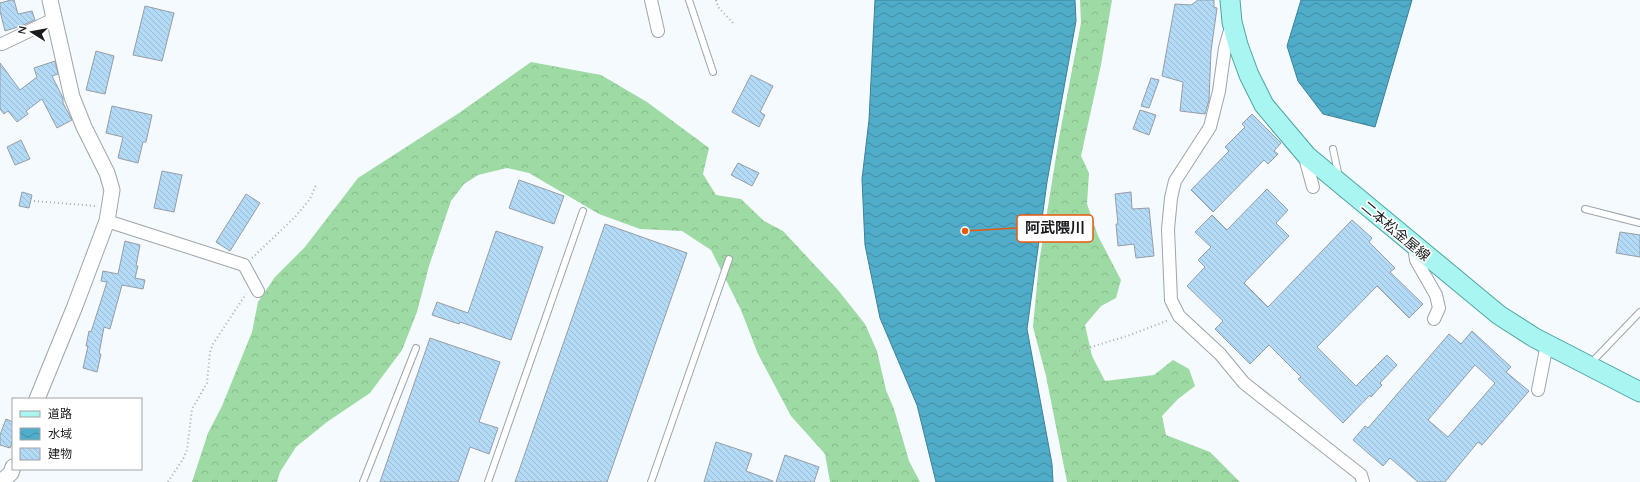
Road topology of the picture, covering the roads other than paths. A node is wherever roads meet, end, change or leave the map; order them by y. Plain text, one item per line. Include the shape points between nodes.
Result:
1 (50, 0) edge
2 (651, 0) edge
3 (689, 0) edge
4 (1230, 0) edge
5 (54, 19) junction
6 (1232, 22) junction
7 (658, 31) dead end
8 (2, 44) dead end
9 (713, 72) dead end
10 (1333, 149) dead end
11 (1303, 151) junction
12 (1341, 185) junction
13 (1313, 187) dead end
14 (1585, 209) dead end
15 (583, 211) dead end
16 (108, 214) junction
17 (1640, 224) edge
18 (1414, 246) junction
19 (730, 259) dead end
20 (255, 286) road end
21 (1640, 312) edge
22 (1434, 319) dead end
23 (1547, 344) junction
24 (416, 348) dead end
25 (1589, 365) junction
26 (1538, 390) dead end
27 (1640, 392) edge
28 (37, 398) edge
29 (363, 482) edge
30 (488, 482) edge
31 (651, 482) edge
32 (1363, 482) edge

1 - 5 street
2 - 7 street
3 - 9 lane
4 - 6 main road, 二本松金屋線
5 - 8 street
5 - 16 street via 72,97 84,128 107,173 112,190
6 - 11 main road, 二本松金屋線 via 1249,75 1264,105
6 - 32 street via 1210,127 1176,181 1171,198 1168,229 1171,300 1179,316 1220,354 1244,383 1361,476
10 - 12 lane
11 - 12 main road, 二本松金屋線
11 - 13 street
12 - 18 main road, 二本松金屋線
14 - 17 lane
15 - 30 lane
16 - 20 street via 244,265
16 - 28 street via 75,306
18 - 22 street via 1416,260 1436,296 1439,308
18 - 23 main road, 二本松金屋線 via 1499,315
19 - 31 lane
21 - 25 lane
23 - 25 main road, 二本松金屋線
23 - 26 street
24 - 29 lane
25 - 27 main road, 二本松金屋線

